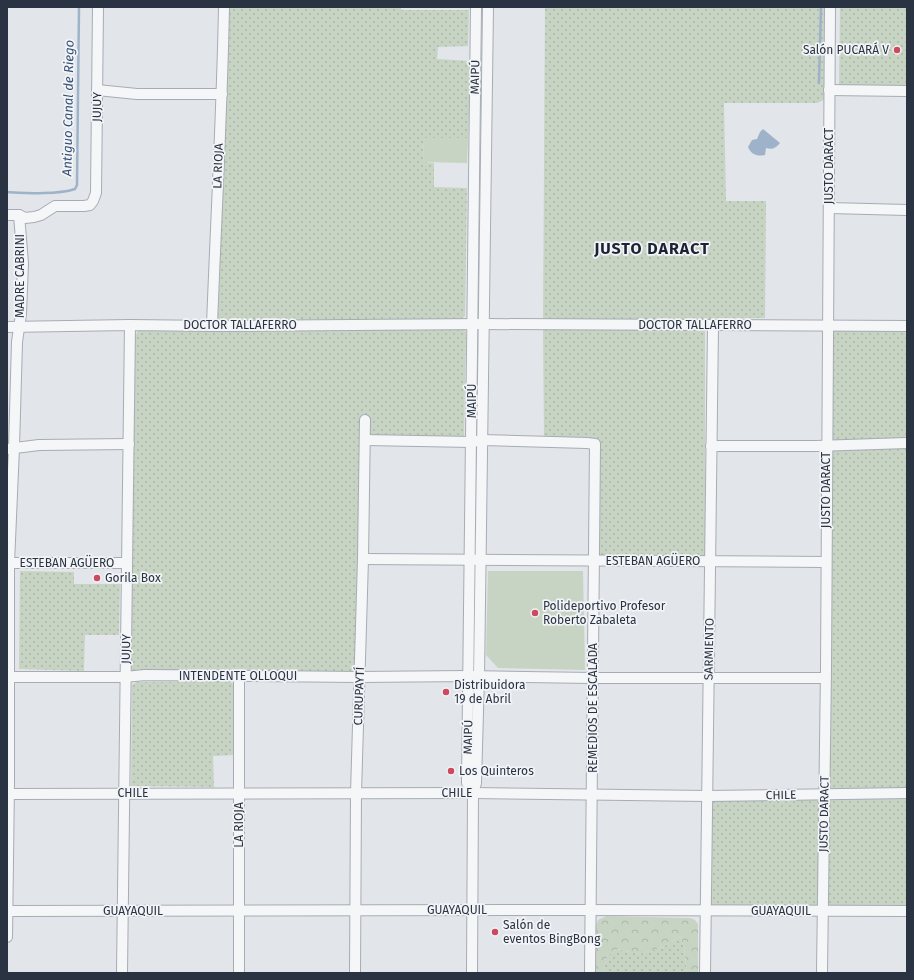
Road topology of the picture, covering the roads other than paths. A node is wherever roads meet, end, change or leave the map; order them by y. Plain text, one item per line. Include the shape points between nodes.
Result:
1 (98, 7) edge
2 (224, 7) edge
3 (476, 7) edge
4 (488, 7) edge
5 (830, 7) edge
6 (97, 90) junction
7 (829, 90) junction
8 (475, 91) junction
9 (487, 91) junction
10 (907, 91) edge
11 (222, 94) junction
12 (474, 207) junction
13 (485, 208) junction
14 (829, 208) junction
15 (907, 210) edge
16 (7, 215) edge
17 (19, 215) junction
18 (472, 324) junction
19 (483, 324) junction
20 (130, 325) junction
21 (212, 325) junction
22 (713, 326) junction
23 (828, 326) junction
24 (907, 326) edge
25 (7, 327) edge
26 (20, 327) junction
27 (365, 420) dead end
28 (365, 440) junction
29 (477, 441) junction
30 (129, 444) junction
31 (907, 444) edge
32 (826, 445) junction
33 (712, 446) junction
34 (11, 448) edge
35 (364, 559) junction
36 (475, 560) junction
37 (594, 560) junction
38 (710, 561) junction
39 (826, 562) junction
40 (8, 563) edge
41 (127, 563) junction
42 (239, 676) junction
43 (474, 676) junction
44 (8, 677) edge
45 (126, 677) junction
46 (359, 677) junction
47 (592, 678) junction
48 (709, 678) junction
49 (825, 678) junction
50 (125, 793) junction
51 (239, 793) junction
52 (356, 793) junction
53 (473, 793) junction
54 (907, 793) edge
55 (8, 794) edge
56 (824, 794) junction
57 (592, 795) junction
58 (707, 796) junction
59 (123, 910) junction
60 (472, 910) junction
61 (591, 910) junction
62 (7, 911) edge
63 (355, 911) junction
64 (706, 911) junction
65 (822, 911) junction
66 (907, 911) edge
67 (239, 912) junction
68 (7, 937) edge
69 (122, 973) edge
70 (238, 973) edge
71 (355, 973) edge
72 (472, 973) edge
73 (590, 973) edge
74 (705, 973) edge
75 (822, 973) edge

1 - 6 street, JUJUY
2 - 11 street, LA RIOJA
3 - 8 street, MAIPÚ
4 - 9 street, MAIPÚ
5 - 7 street, JUSTO DARACT
6 - 11 street via 137,94
6 - 17 street, JUJUY via 96,193 93,201 90,205 84,206 55,206 34,217 25,218
7 - 10 street
7 - 14 street, JUSTO DARACT
8 - 9 street
8 - 12 street, MAIPÚ
9 - 13 street, MAIPÚ
11 - 21 street, LA RIOJA
12 - 13 street
12 - 18 street, MAIPÚ
13 - 19 street, MAIPÚ
14 - 15 street
14 - 23 street, JUSTO DARACT
16 - 17 street
17 - 26 street, MADRE CABRINI via 23,263
18 - 19 street, DOCTOR TALLAFERRO
18 - 21 street, DOCTOR TALLAFERRO
18 - 29 street, MAIPÚ
19 - 22 street, DOCTOR TALLAFERRO
19 - 29 street, MAIPÚ
20 - 21 street, DOCTOR TALLAFERRO
20 - 26 street, DOCTOR TALLAFERRO
20 - 30 street, JUJUY
22 - 23 street, DOCTOR TALLAFERRO
22 - 33 street, SARMIENTO
23 - 24 street, DOCTOR TALLAFERRO
23 - 32 street, JUSTO DARACT
25 - 26 street, DOCTOR TALLAFERRO
26 - 34 street, MADRE CABRINI
27 - 28 street, CURUPAYTÍ
28 - 29 street
28 - 35 street, CURUPAYTÍ
29 - 36 street, MAIPÚ
29 - 37 street, REMEDIOS DE ESCALADA via 595,444
30 - 34 street via 39,445
30 - 41 street, JUJUY
31 - 32 street
32 - 33 street
32 - 39 street, JUSTO DARACT
33 - 38 street, SARMIENTO
34 - 40 street, MADRE CABRINI
35 - 36 street, ESTEBAN AGÜERO
35 - 46 street, CURUPAYTÍ
36 - 37 street, ESTEBAN AGÜERO
36 - 43 street, MAIPÚ
37 - 38 street, ESTEBAN AGÜERO
37 - 47 street, REMEDIOS DE ESCALADA
38 - 39 street, ESTEBAN AGÜERO
38 - 48 street, SARMIENTO
39 - 49 street, JUSTO DARACT
40 - 41 street, ESTEBAN AGÜERO
40 - 44 street, MADRE CABRINI
41 - 45 street, JUJUY
42 - 45 street, INTENDENTE OLLOQUI
42 - 46 street, INTENDENTE OLLOQUI
42 - 51 street, LA RIOJA
43 - 46 street, INTENDENTE OLLOQUI
43 - 47 street, INTENDENTE OLLOQUI
43 - 53 street, MAIPÚ via 468,783
44 - 45 street, INTENDENTE OLLOQUI
44 - 55 street, MADRE CABRINI
45 - 50 street, JUJUY
46 - 52 street, CURUPAYTÍ
47 - 48 street, INTENDENTE OLLOQUI
47 - 57 street, REMEDIOS DE ESCALADA
48 - 49 street, INTENDENTE OLLOQUI
48 - 58 street, SARMIENTO
49 - 56 street, JUSTO DARACT
50 - 51 street, CHILE
50 - 55 street, CHILE
50 - 59 street, JUJUY
51 - 52 street, CHILE
51 - 67 street, LA RIOJA
52 - 53 street, CHILE
52 - 63 street, CURUPAYTÍ
53 - 57 street, CHILE
53 - 60 street, MAIPÚ
54 - 56 street, CHILE
55 - 62 street, MADRE CABRINI
56 - 58 street, CHILE
56 - 65 street, JUSTO DARACT
57 - 58 street, CHILE
57 - 61 street, REMEDIOS DE ESCALADA
58 - 64 street, SARMIENTO
59 - 62 street, GUAYAQUIL
59 - 67 street, GUAYAQUIL
59 - 69 street, JUJUY
60 - 61 street, GUAYAQUIL
60 - 63 street, GUAYAQUIL
60 - 72 street, MAIPÚ
61 - 64 street, GUAYAQUIL
61 - 73 street, REMEDIOS DE ESCALADA
62 - 68 street, MADRE CABRINI
63 - 67 street, GUAYAQUIL
63 - 71 street, CURUPAYTÍ
64 - 65 street, GUAYAQUIL
64 - 74 street, SARMIENTO
65 - 66 street, GUAYAQUIL
65 - 75 street, JUSTO DARACT
67 - 70 street, LA RIOJA

